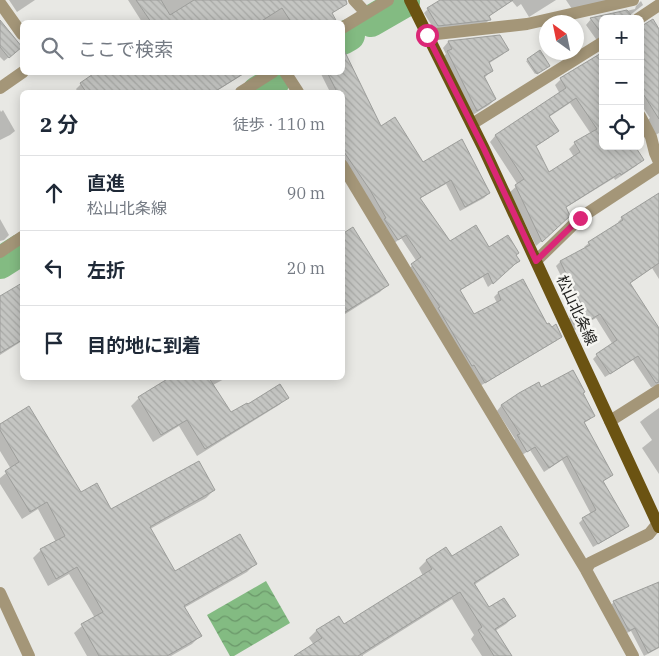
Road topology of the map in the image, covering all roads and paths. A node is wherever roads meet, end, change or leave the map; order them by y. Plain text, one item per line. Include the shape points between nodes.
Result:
1 (354, 0) edge
2 (388, 0) edge
3 (410, 0) edge
4 (633, 0) edge
5 (0, 3) edge
6 (659, 5) edge
7 (366, 12) junction
8 (644, 15) edge
9 (345, 26) edge
10 (20, 31) edge
11 (427, 35) junction
12 (599, 45) edge
13 (20, 74) edge
14 (268, 75) edge
15 (287, 75) edge
16 (0, 88) edge
17 (244, 90) edge
18 (297, 90) edge
19 (472, 124) junction
20 (644, 124) edge
21 (659, 162) edge
22 (659, 166) edge
23 (345, 170) edge
24 (20, 238) edge
25 (0, 252) edge
26 (536, 261) junction
27 (659, 390) edge
28 (610, 421) junction
29 (658, 524) edge
30 (586, 570) junction
31 (0, 593) edge
32 (3, 607) edge
33 (28, 656) edge
34 (632, 656) edge

1 - 7 street
2 - 7 street
3 - 11 main road, 松山北条線
4 - 11 street via 527,24
5 - 10 street
6 - 8 street
7 - 9 street
11 - 19 main road, 松山北条線
12 - 19 street
13 - 16 street
14 - 17 street
15 - 18 street
19 - 26 main road, 松山北条線
20 - 21 street
22 - 26 street via 580,218
23 - 30 street
24 - 25 street
26 - 28 main road, 松山北条線
27 - 28 street
28 - 29 main road, 松山北条線
29 - 30 street via 650,534 590,563
30 - 34 street
31 - 32 street
32 - 33 street

